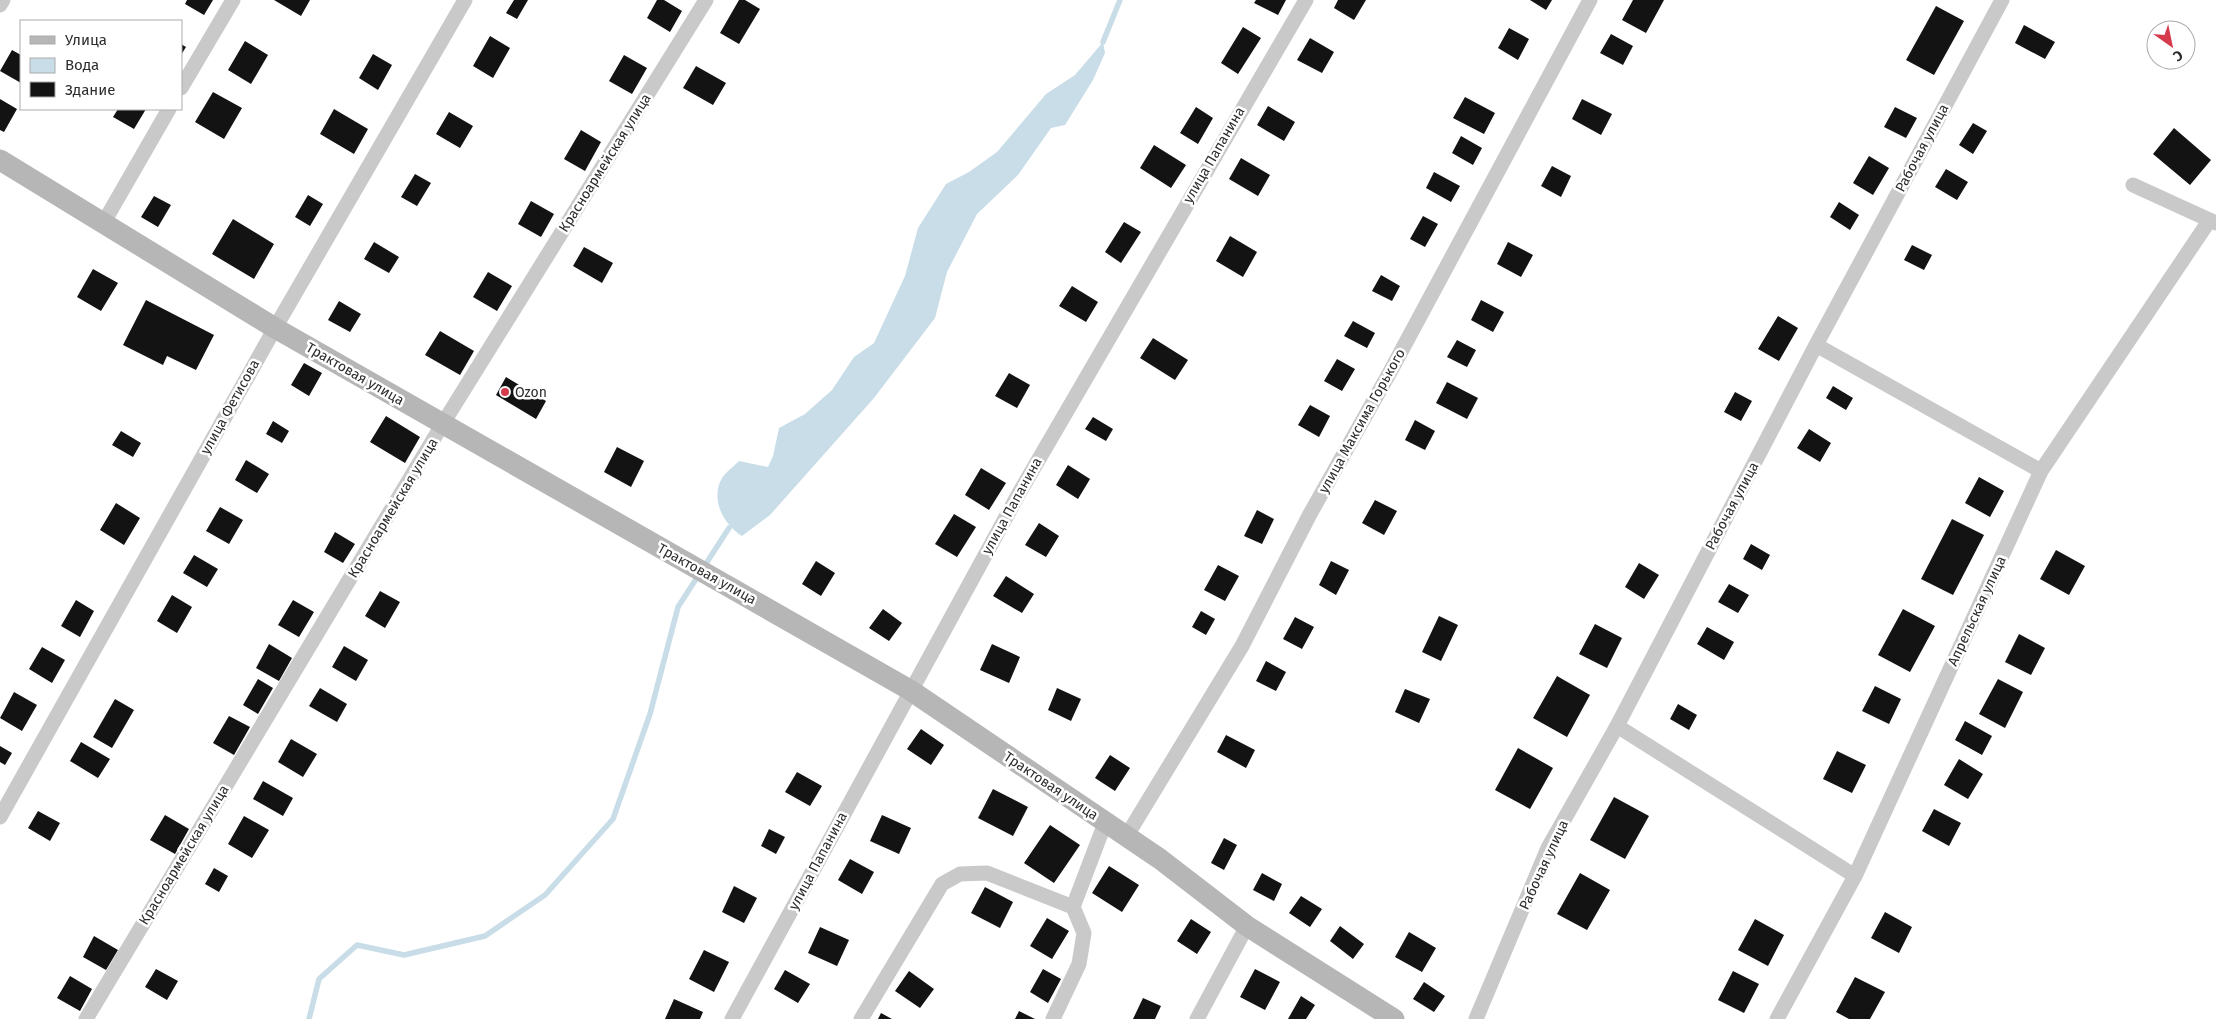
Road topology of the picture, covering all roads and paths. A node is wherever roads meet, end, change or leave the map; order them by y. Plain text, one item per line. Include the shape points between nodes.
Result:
1 (3, 0) edge
2 (233, 0) edge
3 (465, 0) edge
4 (706, 0) edge
5 (1306, 0) edge
6 (1590, 0) edge
7 (2002, 0) edge
8 (0, 5) edge
9 (182, 86) edge
10 (169, 110) edge
11 (0, 160) edge
12 (2133, 185) dead end
13 (104, 222) junction
14 (2213, 222) edge
15 (275, 328) junction
16 (1816, 345) junction
17 (442, 425) junction
18 (2042, 471) junction
19 (910, 690) junction
20 (1618, 726) junction
21 (0, 816) edge
22 (1105, 823) junction
23 (1126, 837) junction
24 (1855, 876) junction
25 (1073, 906) junction
26 (1247, 926) junction
27 (86, 1019) edge
28 (732, 1019) edge
29 (861, 1019) edge
30 (1053, 1019) edge
31 (1197, 1019) edge
32 (1394, 1019) edge
33 (1476, 1019) edge
34 (1777, 1019) edge

1 - 8 street
2 - 9 street
3 - 15 street, улица Фетисова
4 - 17 street, Красноармейская улица
5 - 19 street, улица Папанина via 1082,381
6 - 23 street, улица Максима Горького via 1310,514 1242,646
7 - 16 street, Рабочая улица
10 - 13 street
11 - 13 street, Трактовая улица
12 - 14 street
13 - 15 street, Трактовая улица
14 - 18 street, Апрельская улица
15 - 17 street, Трактовая улица
15 - 21 street, улица Фетисова
16 - 18 street
16 - 20 street, Рабочая улица
17 - 19 street, Трактовая улица
17 - 27 street, Красноармейская улица
18 - 24 street, Апрельская улица
19 - 22 street, Трактовая улица
19 - 28 street, улица Папанина
20 - 24 street
20 - 33 street, Рабочая улица via 1548,848
22 - 23 street, Трактовая улица
22 - 25 street
23 - 26 street, Трактовая улица
24 - 34 street, Апрельская улица
25 - 29 street via 987,873 960,874 942,884
25 - 30 street via 1084,933 1079,964
26 - 31 street
26 - 32 street, Трактовая улица

